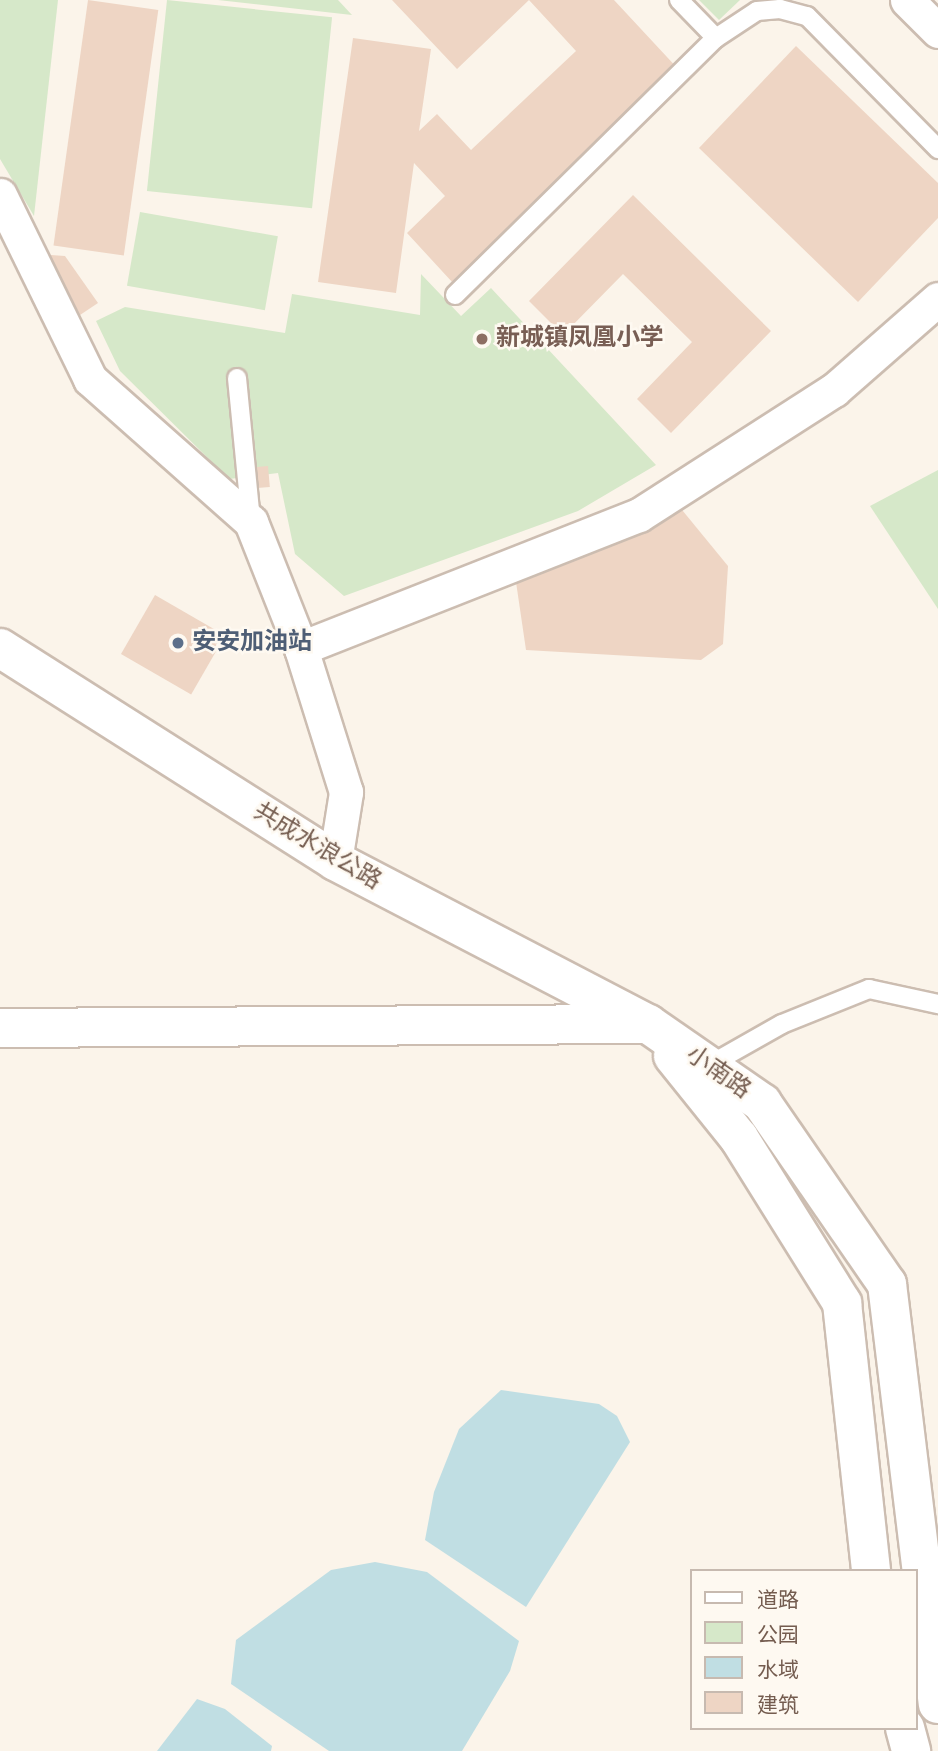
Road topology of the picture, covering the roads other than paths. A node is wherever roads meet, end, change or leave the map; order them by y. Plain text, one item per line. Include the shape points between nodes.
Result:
1 (679, 0) edge
2 (907, 0) edge
3 (938, 31) edge
4 (716, 38) junction
5 (938, 149) edge
6 (0, 195) edge
7 (455, 295) dead end
8 (938, 299) edge
9 (237, 378) dead end
10 (251, 522) junction
11 (0, 648) edge
12 (301, 648) junction
13 (335, 861) junction
14 (938, 1004) edge
15 (648, 1024) junction
16 (0, 1028) edge
17 (699, 1071) junction
18 (871, 1569) edge
19 (938, 1704) edge
20 (906, 1730) edge
21 (911, 1751) edge

1 - 4 lane
2 - 3 street
4 - 5 lane via 757,11 780,9 807,16
4 - 7 lane
6 - 10 street via 90,379
8 - 12 street via 834,390 639,515
9 - 10 lane
10 - 12 street
11 - 13 main road, 共成水浪公路
12 - 13 street via 346,792
13 - 15 main road, 共成水浪公路
14 - 17 lane via 869,989 782,1024
15 - 16 main road
15 - 17 main road, 小南路
17 - 18 main road, 小南路 via 842,1303
17 - 19 main road, 小南路 via 762,1103 887,1284
20 - 21 main road

